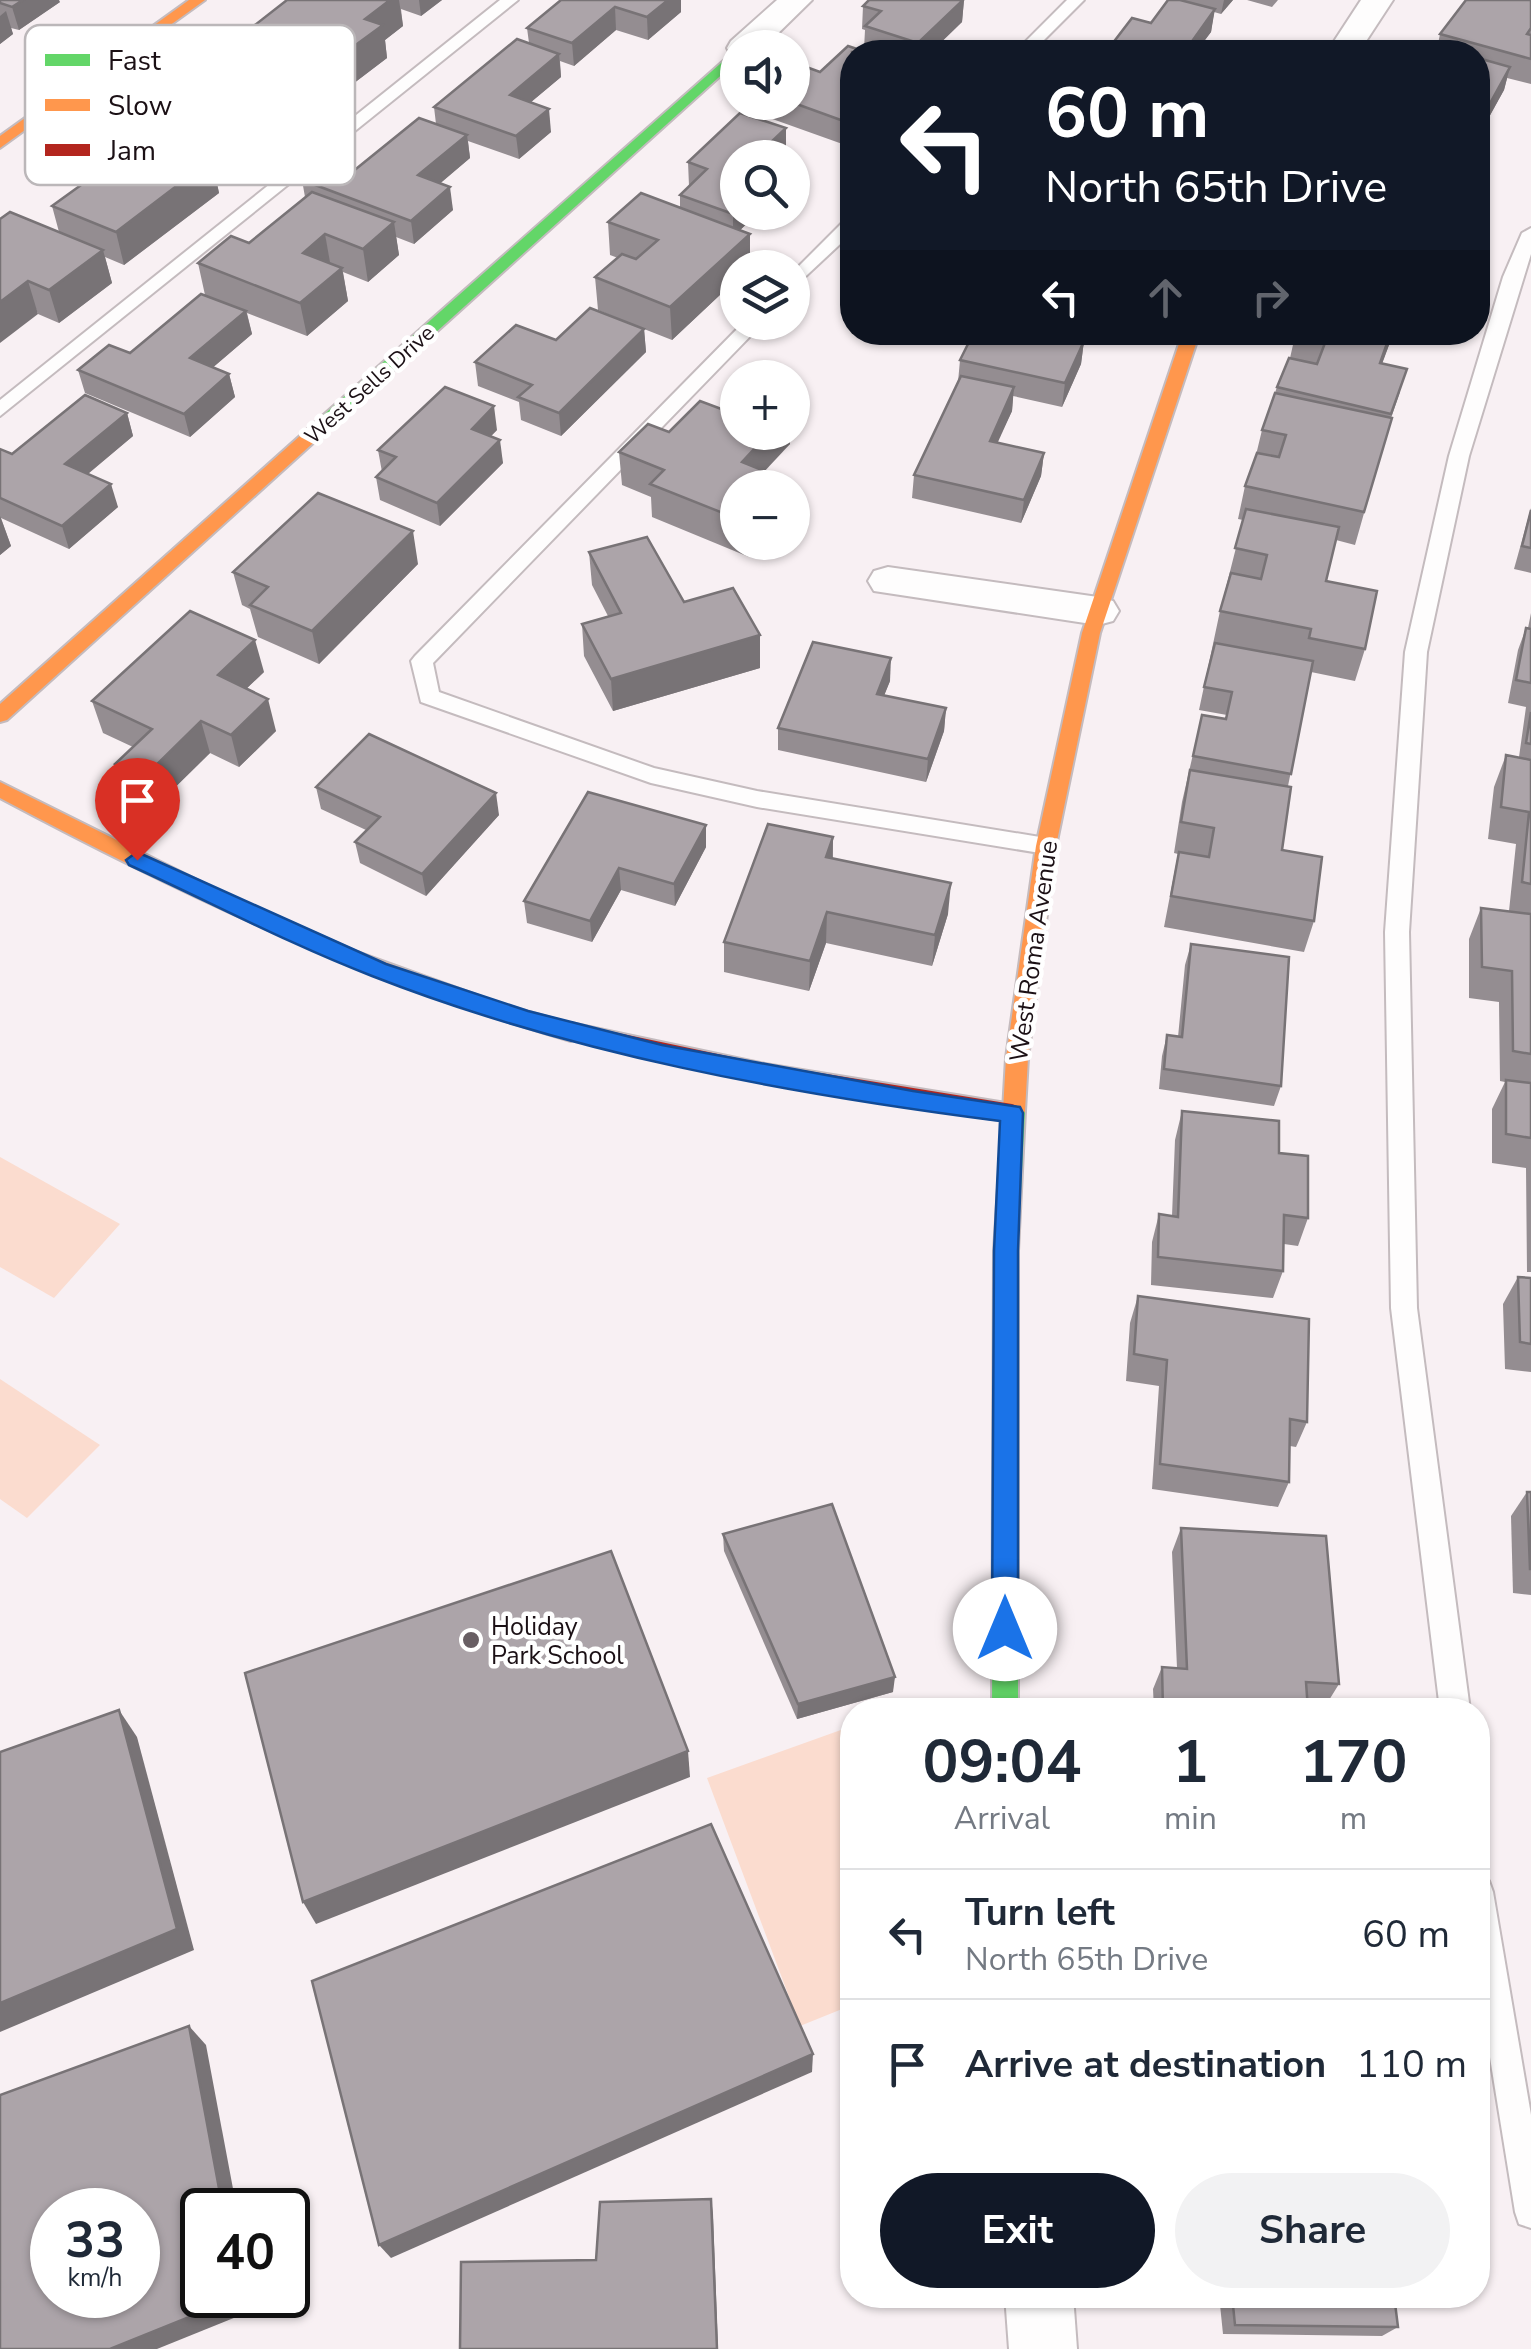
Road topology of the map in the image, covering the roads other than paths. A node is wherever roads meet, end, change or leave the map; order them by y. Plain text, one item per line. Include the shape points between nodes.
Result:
1 (198, 0) edge
2 (510, 0) edge
3 (796, 0) edge
4 (1076, 0) edge
5 (1377, 0) edge
6 (163, 25) edge
7 (762, 30) edge
8 (1036, 40) edge
9 (1351, 40) edge
10 (720, 68) edge
11 (25, 124) edge
12 (355, 125) edge
13 (0, 142) edge
14 (280, 185) edge
15 (1531, 233) edge
16 (840, 235) edge
17 (810, 266) edge
18 (737, 340) edge
19 (1186, 345) edge
20 (0, 410) edge
21 (888, 581) dead end
22 (1098, 612) junction
23 (0, 715) edge
24 (0, 789) edge
25 (1046, 846) junction
26 (1012, 1113) junction
27 (1005, 1698) edge
28 (1453, 1698) edge
29 (1490, 1964) edge
30 (1531, 2212) edge
31 (1040, 2308) edge
32 (1043, 2349) edge

1 - 6 street
2 - 12 lane
3 - 7 street, West Sells Drive
4 - 8 lane
5 - 9 street
10 - 23 street, West Sells Drive
11 - 13 street
14 - 20 lane
15 - 28 lane via 1459,456 1416,652 1397,932 1404,1308
16 - 17 lane
18 - 25 lane via 422,661 429,697 651,775
19 - 22 street, West Roma Avenue
21 - 22 street
22 - 25 street, West Roma Avenue
24 - 26 street via 102,844 379,970 528,1019 662,1054
25 - 26 street, West Roma Avenue
26 - 27 street, West Roma Avenue
29 - 30 lane
31 - 32 street

